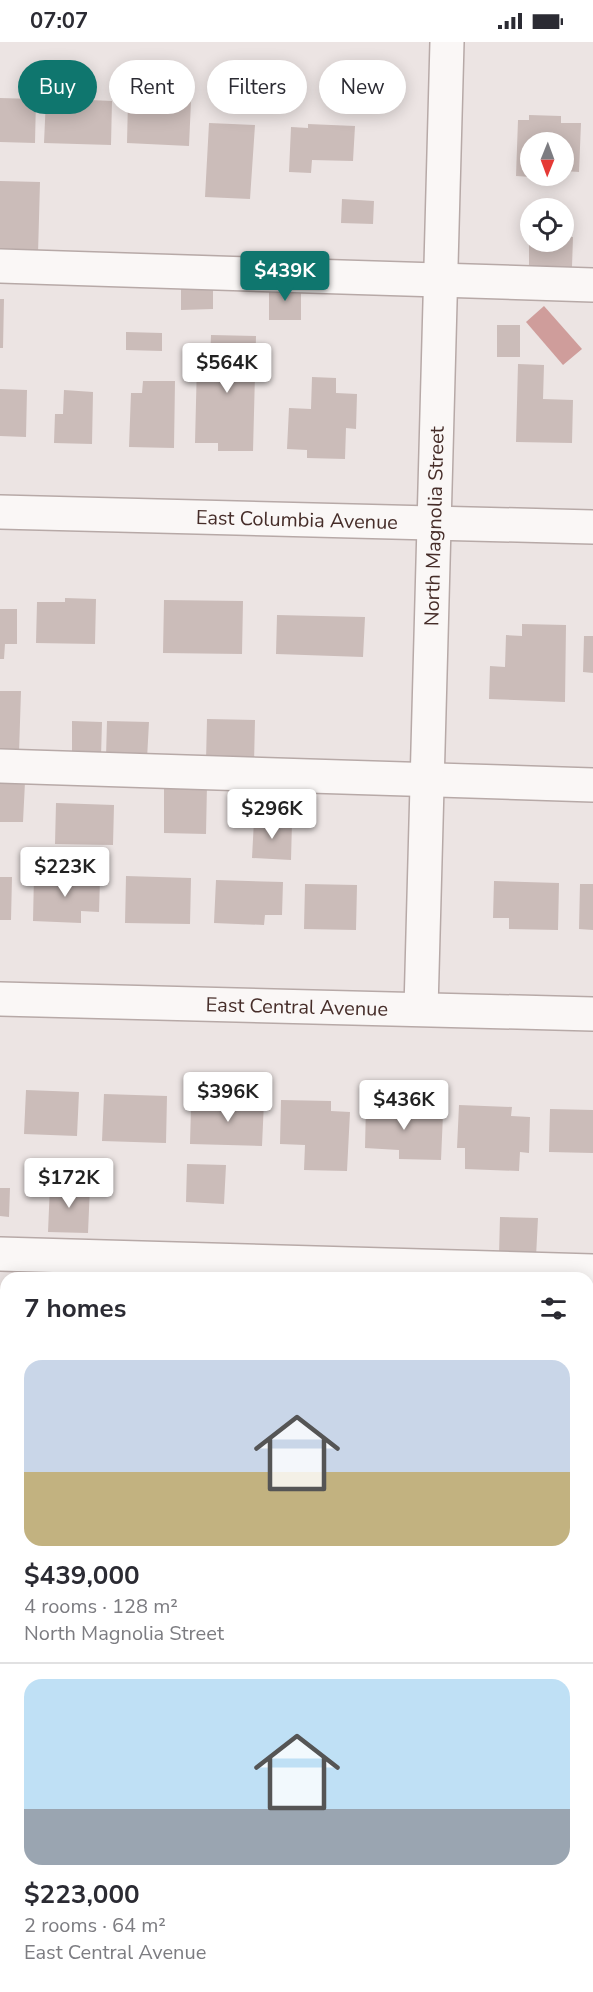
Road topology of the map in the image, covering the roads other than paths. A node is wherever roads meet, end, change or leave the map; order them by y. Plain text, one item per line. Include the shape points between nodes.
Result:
1 (447, 42) edge
2 (0, 266) edge
3 (441, 280) junction
4 (593, 285) edge
5 (0, 512) edge
6 (436, 523) junction
7 (593, 527) edge
8 (0, 766) edge
9 (428, 780) junction
10 (593, 785) edge
11 (0, 999) edge
12 (421, 1009) junction
13 (593, 1014) edge
14 (0, 1254) edge
15 (593, 1271) edge

1 - 3 street, North Magnolia Street
2 - 3 street
3 - 4 street
3 - 6 street, North Magnolia Street
5 - 6 street, East Columbia Avenue
6 - 7 street, East Columbia Avenue
6 - 9 street, North Magnolia Street
8 - 9 street
9 - 10 street
9 - 12 street, North Magnolia Street
11 - 12 street, East Central Avenue
12 - 13 street, East Central Avenue
14 - 15 street

